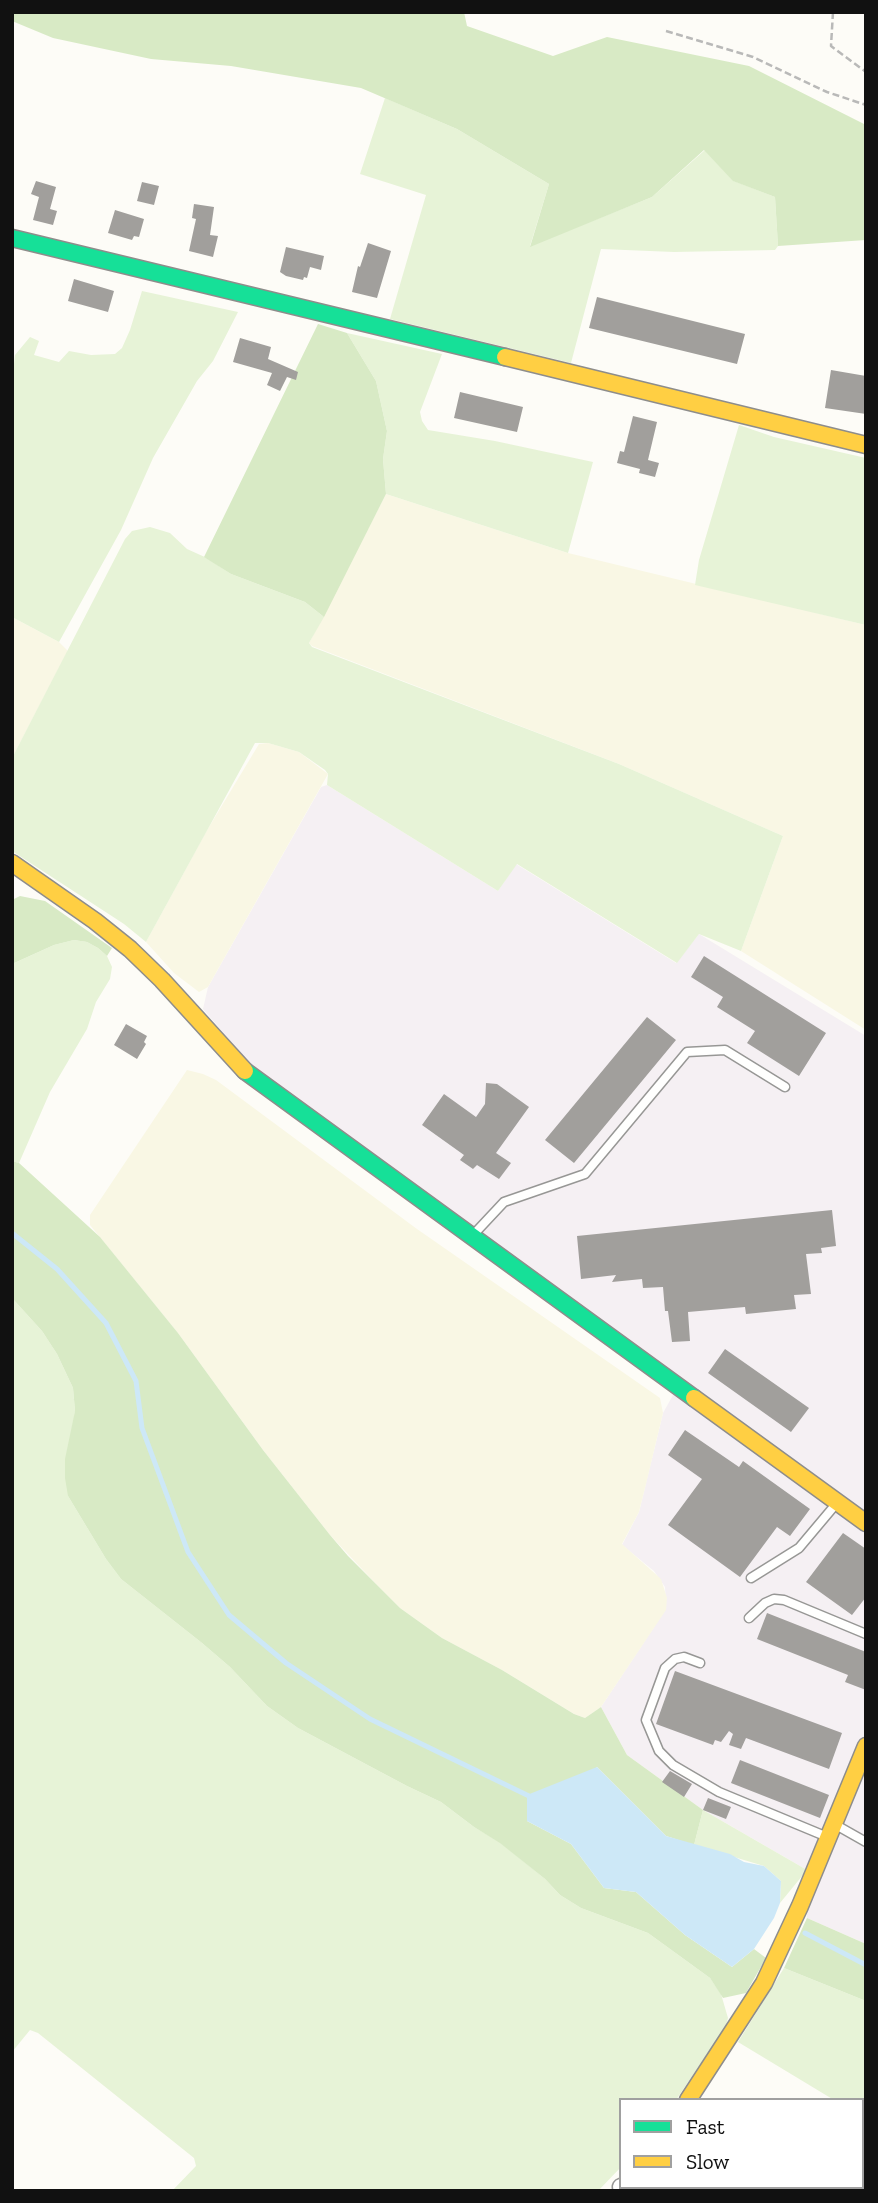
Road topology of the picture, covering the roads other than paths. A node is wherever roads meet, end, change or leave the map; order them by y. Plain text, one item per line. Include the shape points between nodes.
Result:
1 (12, 238) edge
2 (866, 445) edge
3 (12, 863) edge
4 (785, 1087) dead end
5 (472, 1236) junction
6 (837, 1502) junction
7 (866, 1523) edge
8 (751, 1578) dead end
9 (749, 1618) dead end
10 (866, 1634) edge
11 (701, 1663) dead end
12 (866, 1746) edge
13 (831, 1830) junction
14 (866, 1842) edge
15 (689, 2098) edge
16 (620, 2189) edge
17 (628, 2191) edge

1 - 2 street
3 - 5 street via 130,950 249,1075
4 - 5 lane via 725,1050 687,1052 584,1174 503,1202
5 - 6 street
6 - 7 street
6 - 8 lane via 799,1548
9 - 10 lane via 765,1603 784,1600
11 - 13 lane via 684,1657 665,1668 646,1720 659,1751 673,1765 719,1791
12 - 13 street
13 - 14 lane
13 - 15 street via 764,1983
16 - 17 street

